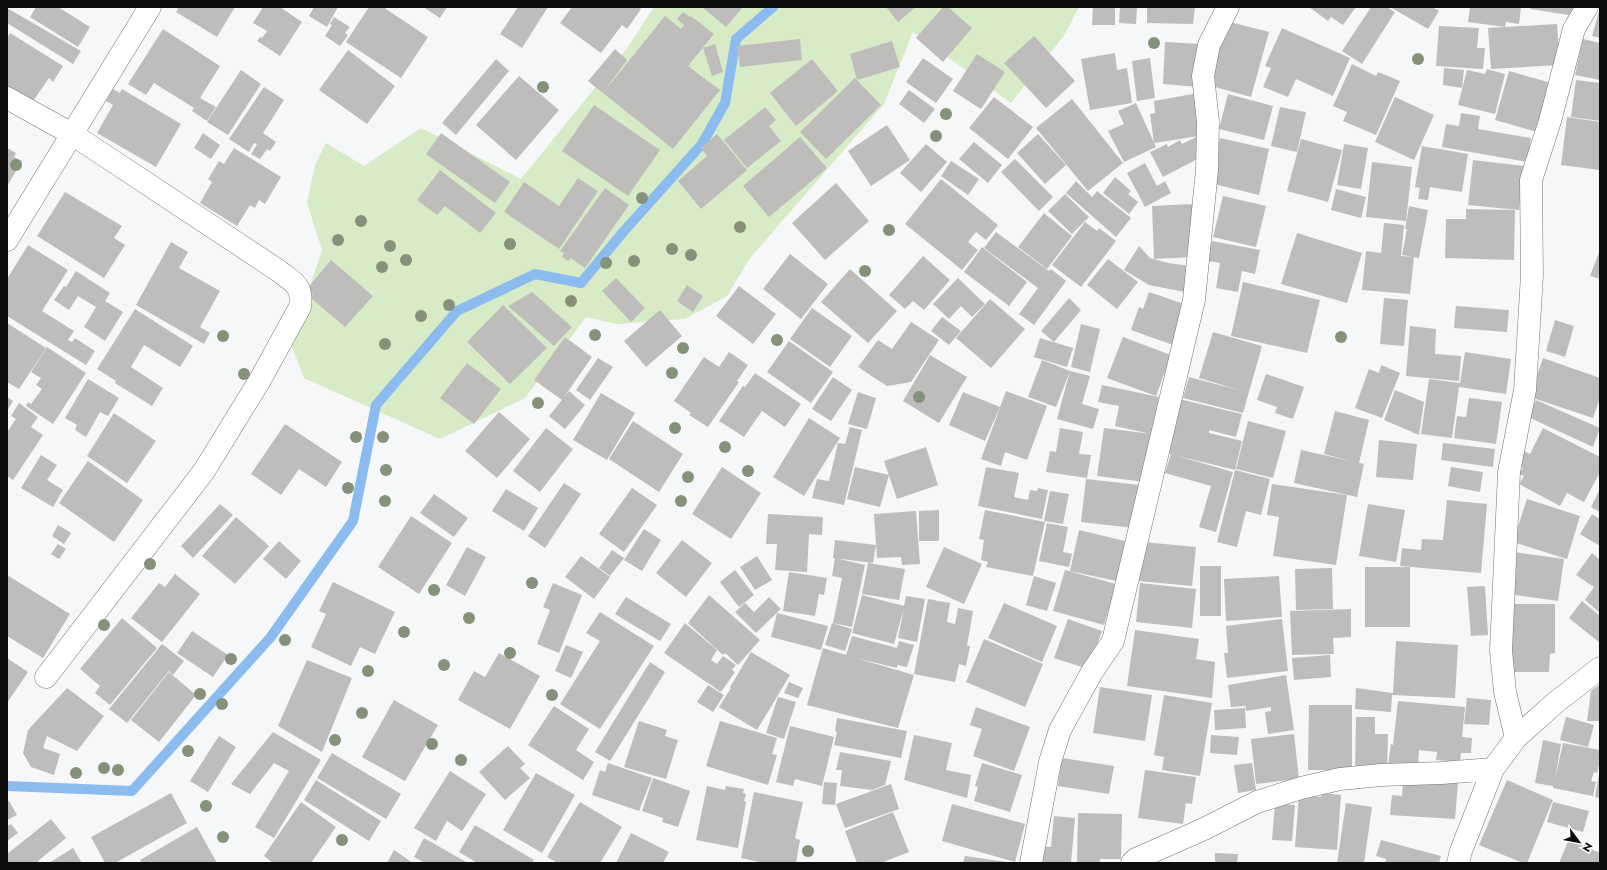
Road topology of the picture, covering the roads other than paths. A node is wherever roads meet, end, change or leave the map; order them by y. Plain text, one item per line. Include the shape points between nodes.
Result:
1 (150, 7) edge
2 (1228, 7) edge
3 (1587, 7) edge
4 (7, 98) edge
5 (72, 134) junction
6 (7, 240) edge
7 (1600, 668) edge
8 (46, 677) dead end
9 (1516, 738) junction
10 (1493, 768) junction
11 (1031, 863) edge
12 (1132, 863) edge
13 (1458, 863) edge

1 - 5 street
2 - 11 street via 1209,45 1203,76 1208,122 1207,170 1194,300 1113,641 1092,672 1060,730 1050,762
3 - 9 street via 1574,28 1550,121 1531,180 1532,276 1525,390 1509,472 1501,652 1505,692
4 - 5 street
5 - 6 street
5 - 8 street via 279,271 299,288 302,296 300,306 260,380 204,471
7 - 9 street
9 - 10 street
10 - 12 street via 1340,779 1300,788 1257,802
10 - 13 street

